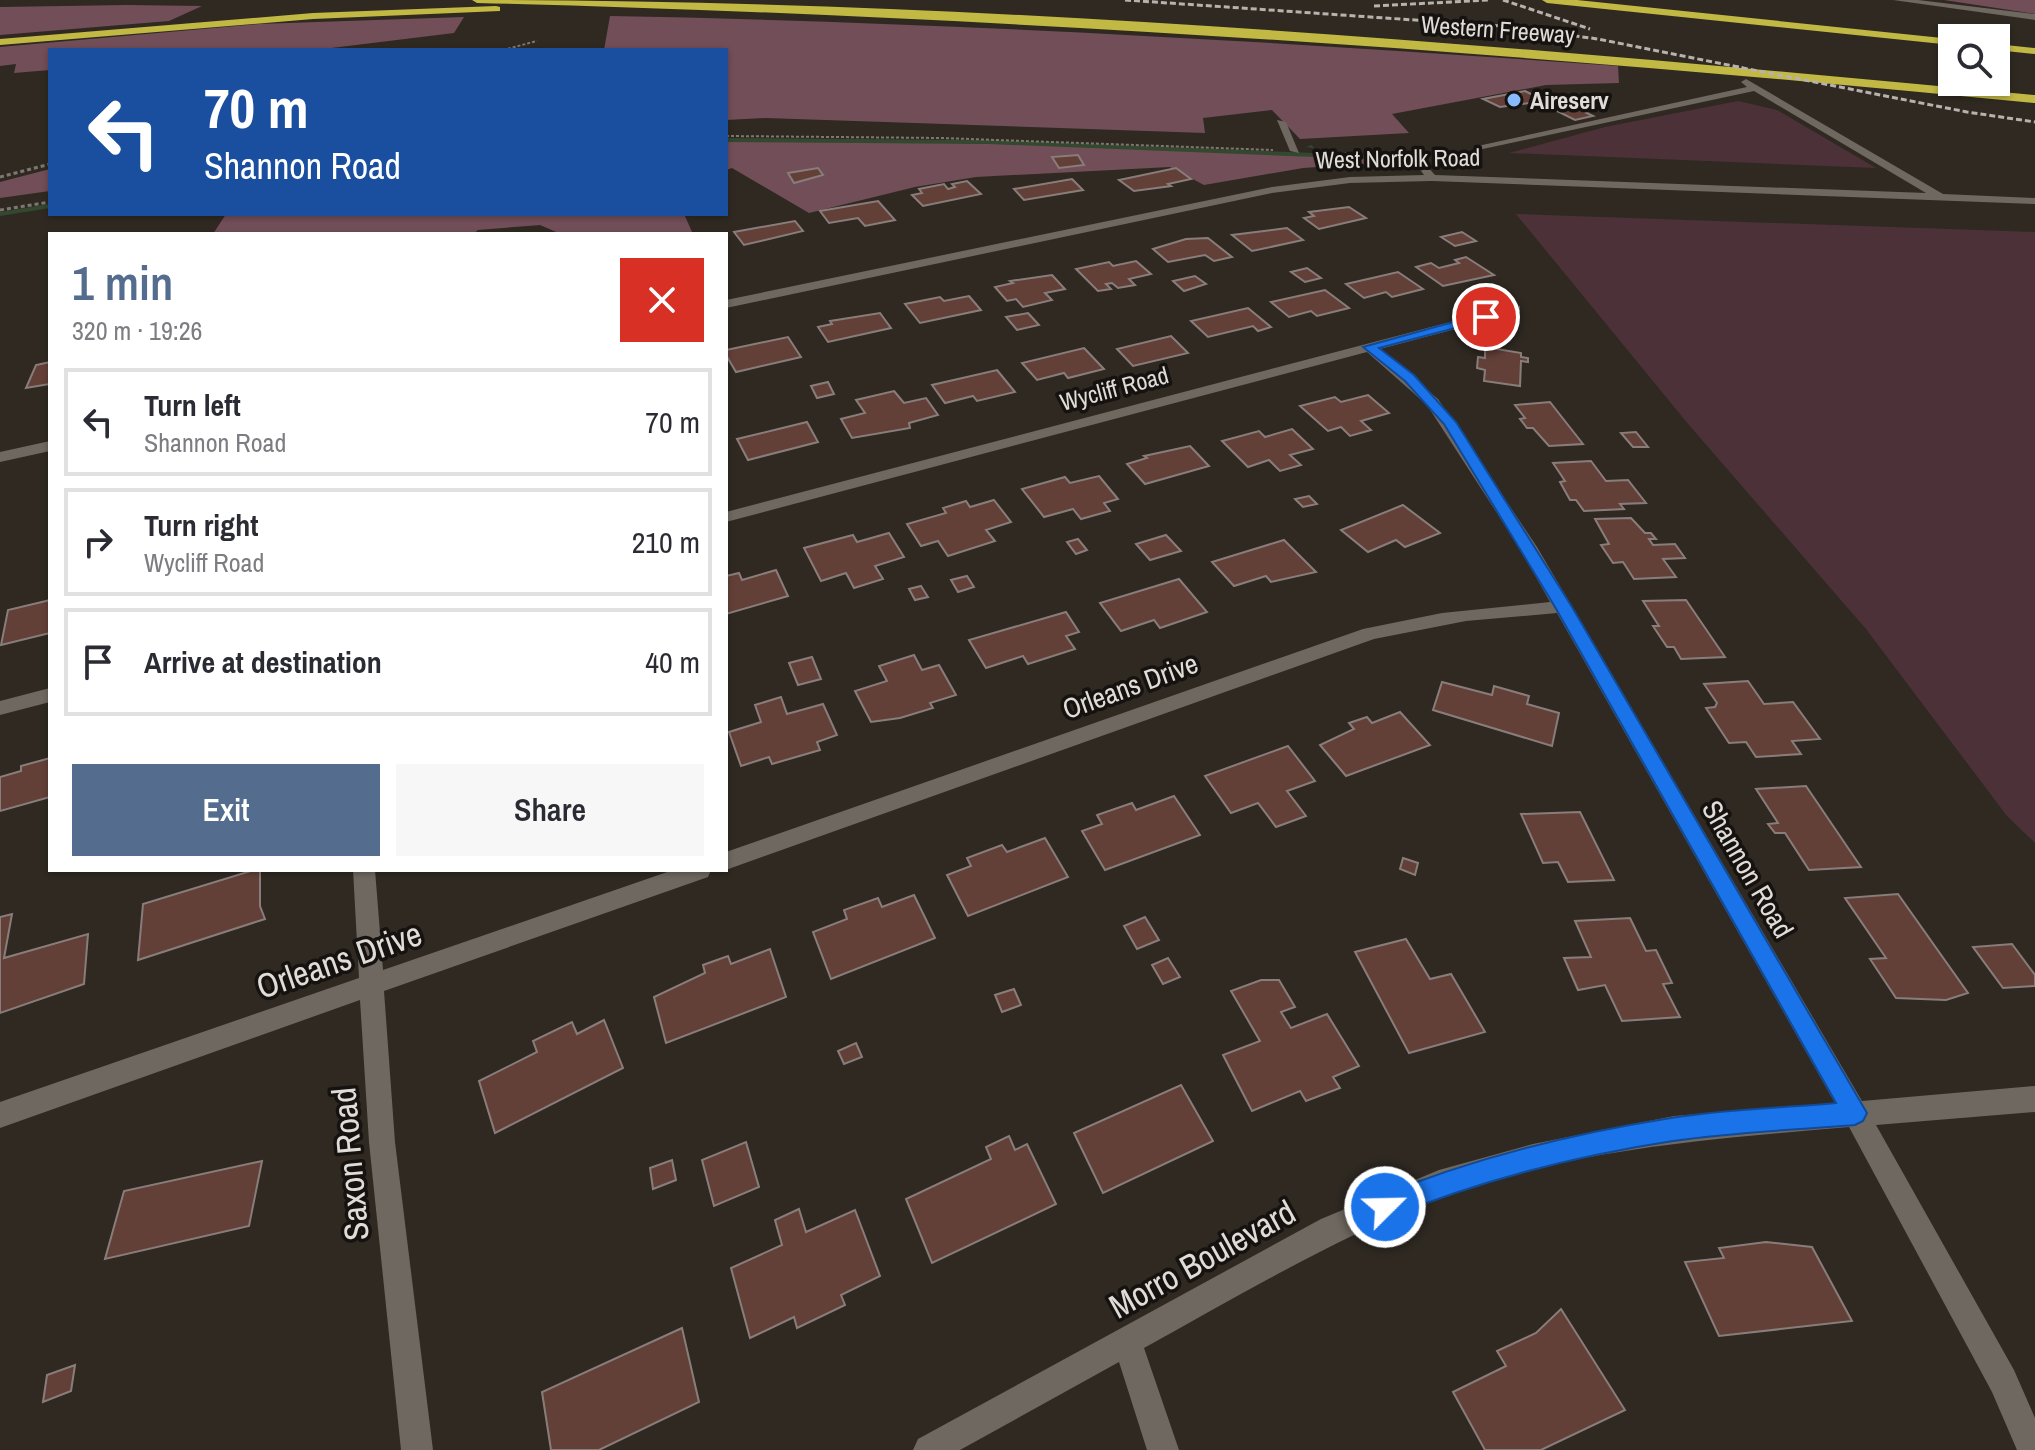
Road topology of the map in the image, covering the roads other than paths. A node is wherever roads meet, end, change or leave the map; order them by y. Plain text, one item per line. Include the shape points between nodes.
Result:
1 (477, 0) edge
2 (1547, 0) edge
3 (1897, 0) edge
4 (890, 14) junction
5 (2035, 17) edge
6 (1938, 40) edge
7 (0, 42) edge
8 (2010, 48) edge
9 (2035, 51) edge
10 (1739, 78) dead end
11 (1755, 88) junction
12 (2035, 99) edge
13 (1281, 122) dead end
14 (1478, 147) dead end
15 (1295, 151) road end
16 (1415, 156) road end
17 (1432, 178) junction
18 (1942, 198) junction
19 (2035, 201) edge
20 (728, 304) edge
21 (1515, 309) dead end
22 (1369, 347) junction
23 (48, 446) edge
24 (0, 457) edge
25 (728, 516) edge
26 (1564, 607) junction
27 (48, 696) edge
28 (0, 708) edge
29 (728, 860) edge
30 (364, 872) edge
31 (694, 872) edge
32 (372, 984) junction
33 (2035, 1099) edge
34 (1855, 1113) junction
35 (0, 1115) edge
36 (1127, 1341) junction
37 (417, 1450) edge
38 (929, 1450) edge
39 (1163, 1450) edge
40 (2033, 1450) edge

1 - 4 highway, Western Freeway
2 - 6 highway, Western Freeway
3 - 5 street
4 - 7 highway via 459,10 297,17
4 - 12 highway, Western Freeway via 1621,61
8 - 9 highway
10 - 11 street
11 - 14 street, West Norfolk Road
11 - 18 street
13 - 15 street
16 - 17 street
17 - 18 street, West Norfolk Road
17 - 20 street, West Norfolk Road via 1350,180 1272,190
18 - 19 street, West Norfolk Road
21 - 22 street, Wycliff Road
22 - 25 street, Wycliff Road
22 - 26 street, Shannon Road via 1410,378 1449,422
23 - 24 street
26 - 29 street, Orleans Drive via 1426,619 1370,634
26 - 34 street, Shannon Road
27 - 28 street
30 - 32 street, Saxon Road
31 - 32 street, Orleans Drive
32 - 35 street, Orleans Drive
32 - 37 street, Saxon Road via 382,1142
33 - 34 street, Morro Boulevard
34 - 36 street, Morro Boulevard via 1674,1129 1533,1157 1439,1184 1331,1229
34 - 40 street, Shannon Road via 2003,1381
36 - 38 street, Morro Boulevard
36 - 39 street

